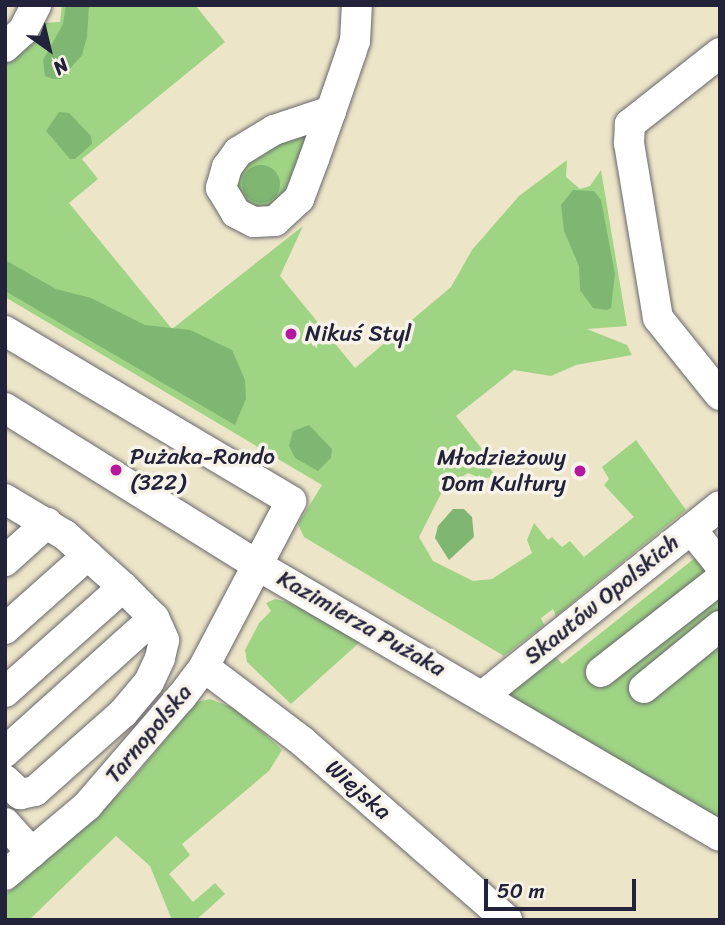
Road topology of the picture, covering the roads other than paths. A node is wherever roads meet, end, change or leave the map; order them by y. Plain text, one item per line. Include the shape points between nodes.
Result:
1 (36, 5) edge
2 (357, 5) edge
3 (5, 47) edge
4 (720, 54) edge
5 (331, 111) dead end
6 (5, 331) edge
7 (720, 395) edge
8 (5, 408) edge
9 (5, 499) edge
10 (720, 506) edge
11 (47, 523) junction
12 (691, 529) junction
13 (88, 555) junction
14 (5, 561) edge
15 (257, 565) junction
16 (720, 565) edge
17 (720, 579) edge
18 (123, 587) junction
19 (154, 618) junction
20 (720, 626) edge
21 (5, 629) edge
22 (204, 667) junction
23 (601, 672) dead end
24 (643, 688) dead end
25 (5, 692) edge
26 (484, 695) junction
27 (5, 752) edge
28 (5, 780) edge
29 (5, 823) edge
30 (720, 836) edge
31 (32, 853) junction
32 (5, 875) edge
33 (507, 920) edge

1 - 3 street via 23,31
2 - 5 street via 355,41
4 - 7 street via 630,124 629,143 658,318
6 - 15 street, Tarnopolska via 291,501
8 - 15 street, Kazimierza Pużaka
9 - 11 street
10 - 12 street, Skautów Opolskich
11 - 13 street
11 - 14 street
12 - 16 street
12 - 26 street, Skautów Opolskich
13 - 18 street
13 - 21 street
15 - 22 street, Tarnopolska
15 - 26 street, Kazimierza Pużaka
17 - 23 street
18 - 19 street
18 - 25 street
19 - 27 street
19 - 28 street via 164,640 160,658 149,682 123,713 36,791 20,794
20 - 24 street
22 - 31 street, Tarnopolska via 87,806
22 - 33 street, Wiejska via 303,742
26 - 30 street, Kazimierza Pużaka
29 - 31 street
31 - 32 street, Tarnopolska

